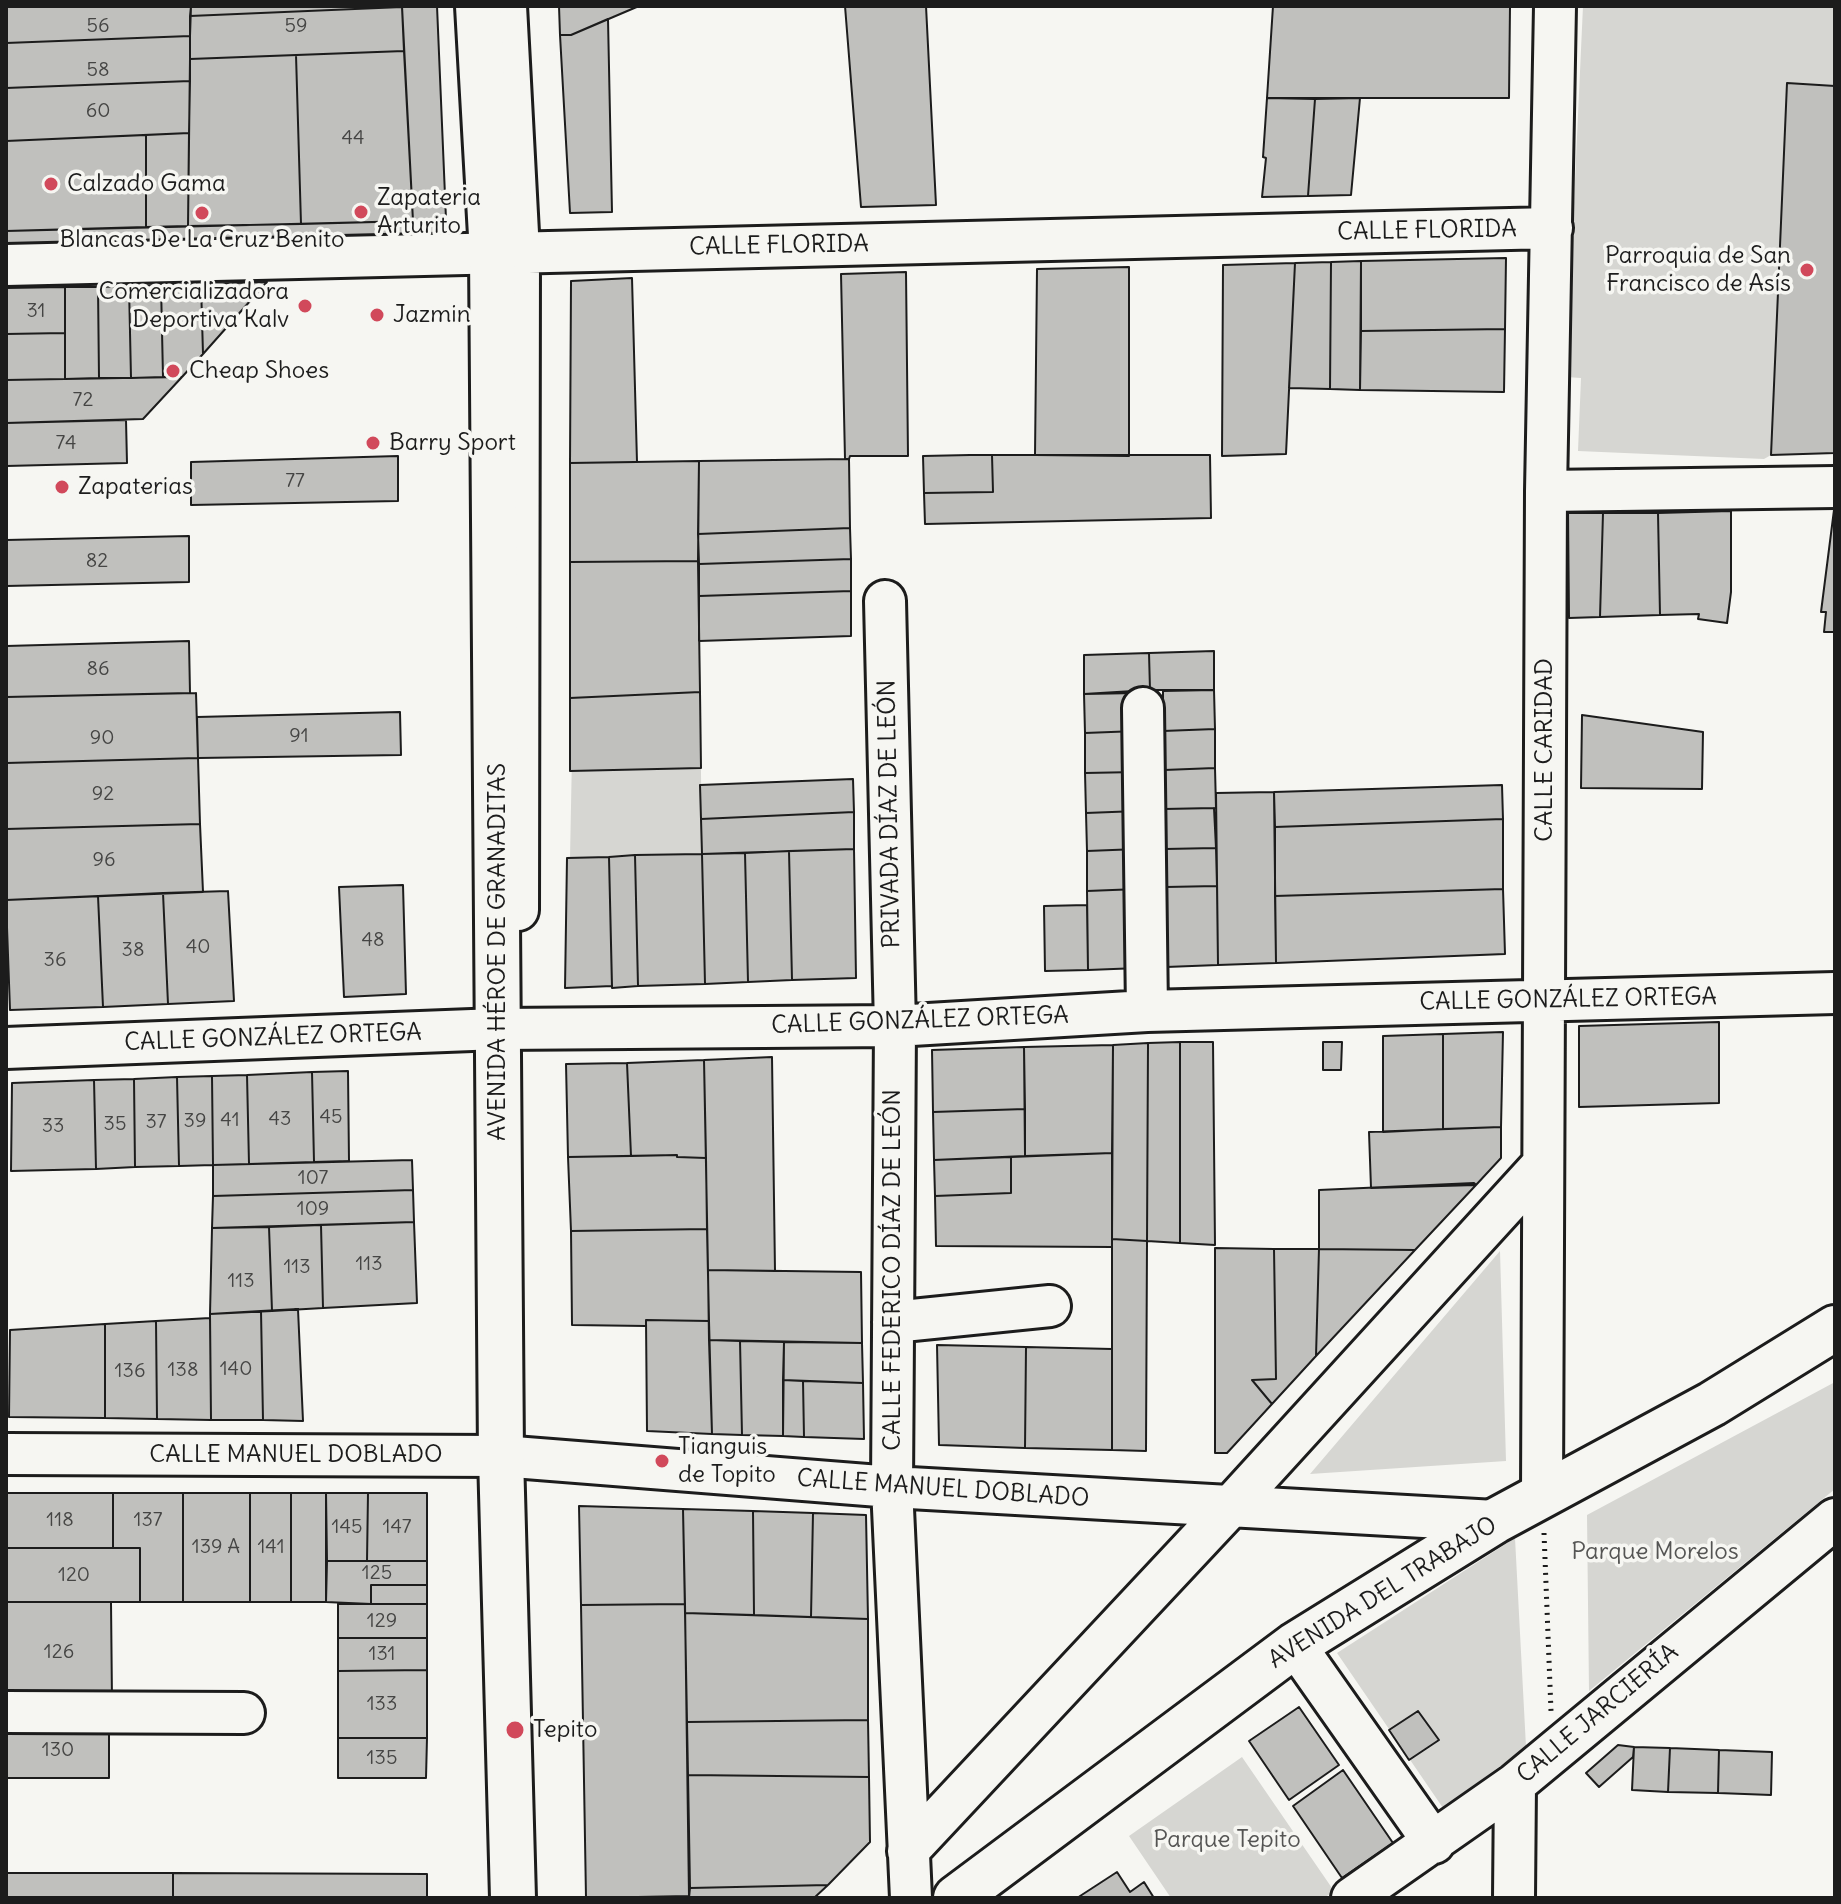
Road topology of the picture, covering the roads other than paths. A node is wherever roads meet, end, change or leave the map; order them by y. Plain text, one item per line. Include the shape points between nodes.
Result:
1 (478, 6) edge
2 (506, 6) edge
3 (1555, 6) edge
4 (1552, 228) junction
5 (506, 253) junction
6 (6, 265) edge
7 (1835, 487) edge
8 (1546, 491) junction
9 (885, 601) dead end
10 (1143, 708) dead end
11 (1835, 993) edge
12 (1543, 1000) junction
13 (1147, 1011) junction
14 (895, 1026) junction
15 (508, 1030) junction
16 (6, 1048) edge
17 (1543, 1164) junction
18 (1050, 1306) dead end
19 (893, 1322) junction
20 (1835, 1328) edge
21 (6, 1454) edge
22 (510, 1457) junction
23 (892, 1487) junction
24 (1542, 1494) junction
25 (1231, 1506) junction
26 (1495, 1521) junction
27 (1832, 1524) edge
28 (1295, 1645) junction
29 (6, 1712) edge
30 (244, 1713) dead end
31 (1515, 1784) junction
32 (1434, 1843) junction
33 (908, 1851) junction
34 (513, 1898) edge
35 (529, 1898) edge
36 (911, 1898) edge
37 (956, 1898) edge
38 (1352, 1898) edge
39 (1514, 1898) edge

1 - 5 main road, AVENIDA HÉROE DE GRANADITAS
2 - 5 street
3 - 4 street, CALLE CARIDAD
4 - 5 street, CALLE FLORIDA
4 - 8 street, CALLE CARIDAD
5 - 6 street, CALLE FLORIDA
5 - 15 main road, AVENIDA HÉROE DE GRANADITAS
7 - 8 street
8 - 12 street, CALLE CARIDAD
9 - 14 street, PRIVADA DÍAZ DE LEÓN
10 - 13 street
11 - 12 street, CALLE GONZÁLEZ ORTEGA
12 - 13 street, CALLE GONZÁLEZ ORTEGA
12 - 17 street, CALLE CARIDAD
13 - 14 street, CALLE GONZÁLEZ ORTEGA
14 - 15 street, CALLE GONZÁLEZ ORTEGA
14 - 19 street, CALLE FEDERICO DÍAZ DE LEÓN
15 - 16 street, CALLE GONZÁLEZ ORTEGA
15 - 22 main road, AVENIDA HÉROE DE GRANADITAS
17 - 24 street, CALLE CARIDAD
17 - 25 street
18 - 19 street
19 - 23 street, CALLE FEDERICO DÍAZ DE LEÓN
20 - 24 main road, AVENIDA DEL TRABAJO via 1712,1404
21 - 22 street, CALLE MANUEL DOBLADO
22 - 23 street, CALLE MANUEL DOBLADO
22 - 34 main road, AVENIDA HÉROE DE GRANADITAS
22 - 35 street
23 - 25 street, CALLE MANUEL DOBLADO
23 - 33 street, CALLE FEDERICO DÍAZ DE LEÓN
24 - 26 main road, AVENIDA DEL TRABAJO
25 - 26 street, CALLE MANUEL DOBLADO
25 - 33 street
26 - 28 main road, AVENIDA DEL TRABAJO
27 - 31 street, CALLE JARCIERÍA
28 - 32 street
28 - 37 main road, AVENIDA DEL TRABAJO
29 - 30 street
31 - 32 street, CALLE JARCIERÍA
31 - 39 street
32 - 38 street, CALLE JARCIERÍA
33 - 36 street, CALLE FEDERICO DÍAZ DE LEÓN

